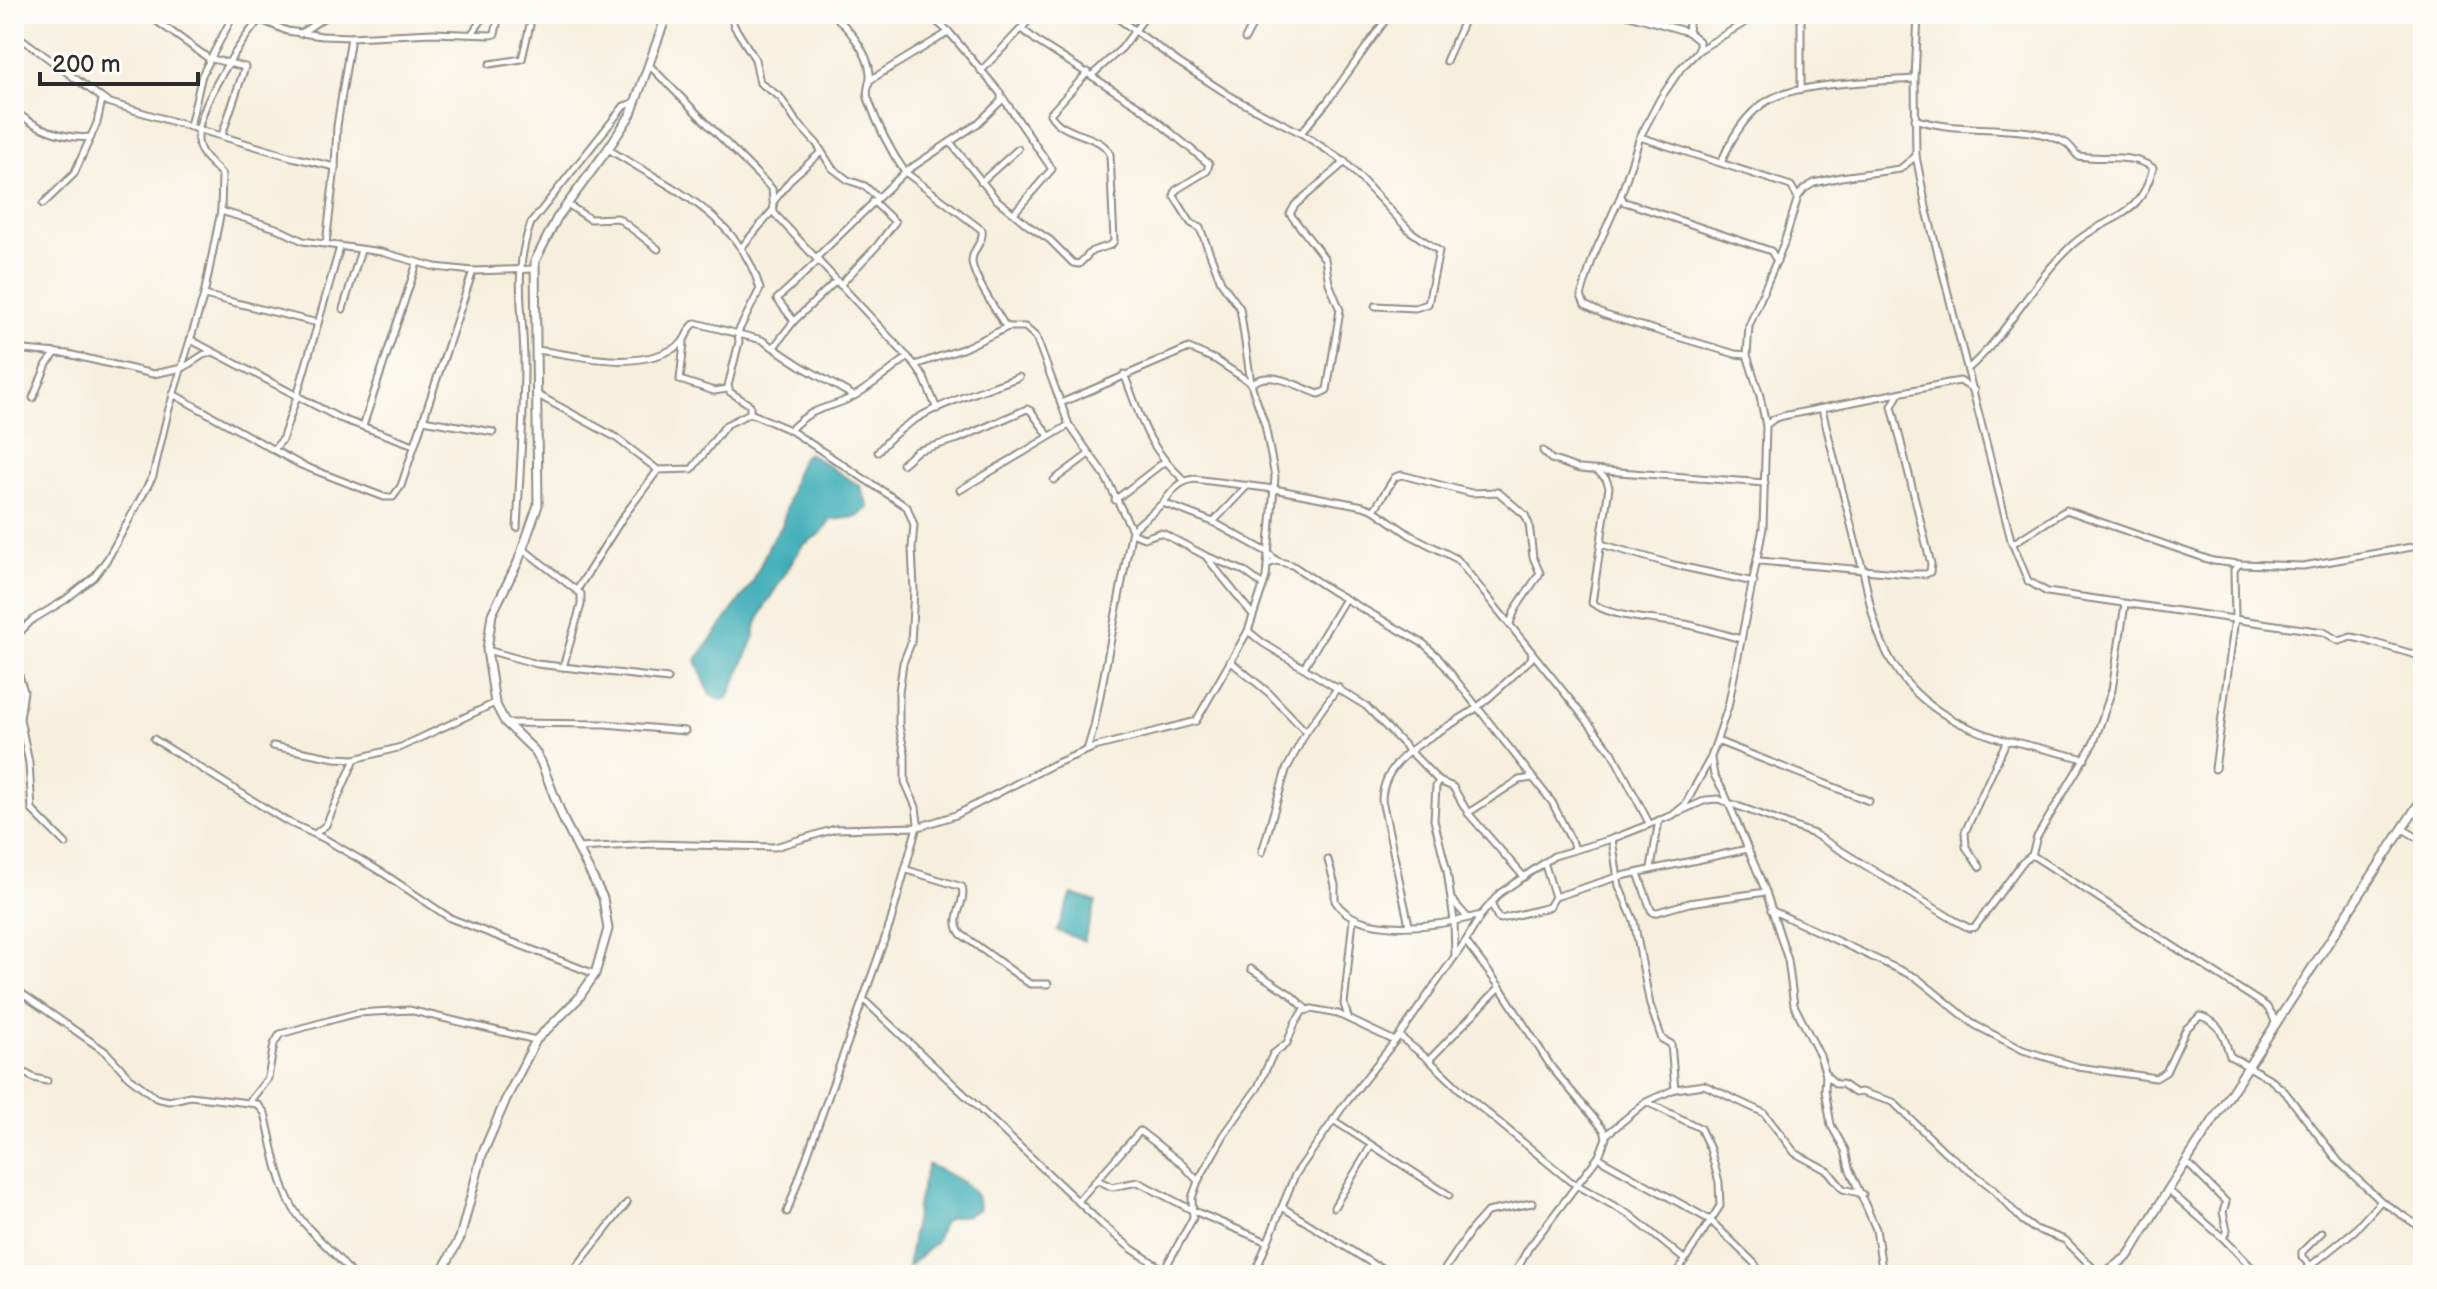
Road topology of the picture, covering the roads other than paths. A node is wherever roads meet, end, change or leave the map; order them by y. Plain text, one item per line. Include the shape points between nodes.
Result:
1 (147, 14) edge
2 (234, 14) edge
3 (248, 14) edge
4 (329, 14) edge
5 (486, 14) edge
6 (499, 14) edge
7 (667, 14) edge
8 (731, 14) edge
9 (834, 14) edge
10 (846, 14) edge
11 (1035, 14) edge
12 (1113, 14) edge
13 (1147, 14) edge
14 (1258, 14) edge
15 (1390, 14) edge
16 (1467, 14) edge
17 (1626, 14) edge
18 (1690, 14) edge
19 (1759, 14) edge
20 (1801, 14) edge
21 (1918, 14) edge
22 (933, 15) edge
23 (262, 16) edge
24 (839, 20) junction
25 (530, 25) dead end
26 (1021, 28) junction
27 (1137, 30) junction
28 (949, 32) junction
29 (1688, 32) junction
30 (14, 33) edge
31 (472, 33) junction
32 (300, 34) junction
33 (351, 37) junction
34 (1245, 39) dead end
35 (1699, 50) junction
36 (211, 60) junction
37 (1446, 61) dead end
38 (227, 63) junction
39 (490, 64) dead end
40 (649, 65) junction
41 (981, 71) junction
42 (1090, 73) junction
43 (1915, 79) junction
44 (870, 80) junction
45 (1801, 89) junction
46 (1003, 98) junction
47 (102, 99) junction
48 (636, 102) junction
49 (14, 110) edge
50 (1915, 119) junction
51 (190, 126) junction
52 (198, 129) junction
53 (1301, 133) junction
54 (222, 135) junction
55 (91, 137) junction
56 (1640, 137) junction
57 (950, 142) junction
58 (608, 149) junction
59 (1018, 149) dead end
60 (820, 153) junction
61 (1916, 156) junction
62 (1345, 162) junction
63 (1721, 163) junction
64 (335, 167) junction
65 (905, 172) junction
66 (981, 182) junction
67 (1621, 195) junction
68 (1798, 197) junction
69 (875, 199) junction
70 (774, 201) junction
71 (43, 204) dead end
72 (567, 204) junction
73 (773, 210) junction
74 (221, 211) junction
75 (1014, 213) junction
76 (326, 244) junction
77 (340, 247) junction
78 (741, 248) junction
79 (658, 249) dead end
80 (361, 250) junction
81 (818, 258) junction
82 (1777, 261) junction
83 (417, 263) junction
84 (534, 269) junction
85 (473, 271) junction
86 (519, 271) junction
87 (838, 283) junction
88 (204, 295) junction
89 (1375, 306) dead end
90 (343, 309) dead end
91 (794, 321) junction
92 (318, 323) junction
93 (1008, 327) junction
94 (738, 332) junction
95 (191, 340) junction
96 (684, 342) junction
97 (774, 347) junction
98 (14, 349) edge
99 (537, 350) junction
100 (213, 352) junction
101 (56, 353) junction
102 (1747, 355) junction
103 (908, 357) junction
104 (915, 365) junction
105 (183, 368) junction
106 (1969, 370) junction
107 (1124, 374) junction
108 (1019, 377) dead end
109 (1960, 381) junction
110 (1251, 384) junction
111 (728, 389) junction
112 (1974, 390) junction
113 (173, 394) junction
114 (538, 395) junction
115 (1898, 395) junction
116 (297, 396) junction
117 (854, 396) junction
118 (33, 398) dead end
119 (1061, 403) junction
120 (937, 409) junction
121 (1822, 409) junction
122 (750, 413) junction
123 (1764, 414) junction
124 (1774, 419) junction
125 (423, 420) junction
126 (1069, 425) junction
127 (363, 426) junction
128 (1766, 426) junction
129 (790, 430) junction
130 (493, 432) dead end
131 (1049, 436) junction
132 (414, 445) junction
133 (274, 449) junction
134 (1543, 451) dead end
135 (878, 452) dead end
136 (1089, 454) junction
137 (1164, 462) junction
138 (902, 464) dead end
139 (658, 470) junction
140 (1597, 471) junction
141 (1054, 480) dead end
142 (1184, 480) junction
143 (1765, 483) junction
144 (1249, 485) junction
145 (1274, 489) junction
146 (960, 490) dead end
147 (1115, 500) junction
148 (1163, 503) junction
149 (1374, 510) junction
150 (1213, 522) junction
151 (517, 528) dead end
152 (1132, 532) junction
153 (1601, 544) junction
154 (2012, 544) junction
155 (2423, 545) edge
156 (523, 549) junction
157 (1267, 552) junction
158 (1206, 556) junction
159 (1277, 561) junction
160 (1759, 561) junction
161 (1268, 564) junction
162 (2239, 564) junction
163 (1863, 571) junction
164 (1754, 582) junction
165 (1263, 585) junction
166 (577, 590) junction
167 (1345, 599) junction
168 (2125, 604) junction
169 (1254, 616) junction
170 (2235, 618) junction
171 (14, 619) edge
172 (1510, 623) junction
173 (20, 630) junction
174 (1248, 631) junction
175 (14, 638) edge
176 (1741, 639) junction
177 (487, 650) junction
178 (1532, 653) junction
179 (2423, 657) edge
180 (14, 661) edge
181 (1230, 661) junction
182 (563, 667) junction
183 (1304, 667) junction
184 (668, 679) dead end
185 (1338, 687) junction
186 (495, 703) junction
187 (1478, 707) junction
188 (505, 722) junction
189 (685, 731) dead end
190 (1306, 732) junction
191 (154, 739) dead end
192 (1717, 741) junction
193 (2007, 741) junction
194 (273, 746) dead end
195 (1087, 751) junction
196 (1410, 752) junction
197 (1711, 757) junction
198 (355, 759) junction
199 (2085, 759) junction
200 (2215, 769) dead end
201 (1534, 778) junction
202 (1439, 781) junction
203 (2423, 797) edge
204 (1726, 801) junction
205 (1869, 801) dead end
206 (1468, 813) junction
207 (1678, 813) junction
208 (1659, 820) junction
209 (1649, 823) junction
210 (918, 827) junction
211 (2403, 829) junction
212 (315, 834) junction
213 (1612, 839) junction
214 (2423, 841) edge
215 (66, 844) dead end
216 (578, 848) junction
217 (1575, 848) junction
218 (1748, 849) junction
219 (1262, 852) dead end
220 (2032, 855) junction
221 (1328, 860) dead end
222 (1544, 862) junction
223 (1980, 867) dead end
224 (1651, 868) junction
225 (907, 870) junction
226 (1638, 873) junction
227 (1524, 877) junction
228 (1617, 877) junction
229 (1766, 892) junction
230 (1555, 897) junction
231 (1452, 900) junction
232 (1491, 903) junction
233 (1771, 910) junction
234 (1481, 915) junction
235 (1467, 917) junction
236 (1353, 919) junction
237 (1454, 921) junction
238 (1409, 925) junction
239 (1465, 942) junction
240 (1455, 957) junction
241 (1251, 969) dead end
242 (595, 974) junction
243 (1048, 984) dead end
244 (1500, 987) junction
245 (14, 988) edge
246 (864, 1000) junction
247 (1307, 1010) junction
248 (2270, 1010) junction
249 (2284, 1013) junction
250 (1349, 1018) junction
251 (2276, 1026) junction
252 (1397, 1039) junction
253 (536, 1040) junction
254 (1429, 1060) junction
255 (2249, 1066) junction
256 (14, 1067) edge
257 (1826, 1075) junction
258 (47, 1081) dead end
259 (1675, 1089) junction
260 (250, 1101) junction
261 (1646, 1102) junction
262 (1333, 1120) junction
263 (1606, 1135) junction
264 (1371, 1146) junction
265 (1599, 1156) junction
266 (2187, 1163) junction
267 (1097, 1180) junction
268 (1198, 1181) junction
269 (1577, 1186) junction
270 (2168, 1190) junction
271 (1863, 1194) junction
272 (1449, 1195) dead end
273 (1078, 1201) junction
274 (2381, 1201) junction
275 (627, 1203) dead end
276 (1532, 1203) dead end
277 (1282, 1207) junction
278 (1334, 1207) dead end
279 (1194, 1211) junction
280 (787, 1212) dead end
281 (1710, 1220) junction
282 (2423, 1229) edge
283 (2322, 1232) dead end
284 (2223, 1238) junction
285 (1267, 1242) junction
286 (1685, 1260) junction
287 (1376, 1266) junction
288 (2311, 1266) junction
289 (1164, 1270) junction
290 (352, 1275) edge
291 (440, 1275) edge
292 (570, 1275) edge
293 (1172, 1275) edge
294 (1254, 1275) edge
295 (1371, 1275) edge
296 (1394, 1275) edge
297 (1441, 1275) edge
298 (1514, 1275) edge
299 (1675, 1275) edge
300 (1762, 1275) edge
301 (1883, 1275) edge
302 (2101, 1275) edge
303 (2259, 1275) edge
304 (2299, 1275) edge

1 - 36 street
2 - 36 street
3 - 23 street
4 - 32 street
5 - 31 street
6 - 31 street via 495,34
7 - 40 street
8 - 60 street via 755,59 757,79 780,97
9 - 24 street
10 - 24 street
11 - 26 street
12 - 27 street
13 - 27 street
14 - 34 street
15 - 53 street
16 - 37 street
17 - 29 street
18 - 29 street
19 - 35 street
20 - 45 street
21 - 43 street
22 - 28 street
23 - 32 street
23 - 38 street
24 - 44 street via 858,43
25 - 39 street via 522,59
26 - 41 street
26 - 42 street
27 - 42 street
27 - 53 street via 1235,99
28 - 41 street
28 - 44 street
29 - 35 street via 1699,41
30 - 47 street
31 - 33 street
32 - 33 street
33 - 64 street
35 - 56 street via 1669,85
36 - 38 street
36 - 51 street via 197,89
38 - 52 street
38 - 54 street via 246,69
40 - 48 street
40 - 70 street via 772,189
41 - 46 street
42 - 75 street via 1050,117 1107,148 1114,241 1076,264
42 - 110 street via 1209,164 1174,196 1200,228 1221,282 1240,308
43 - 45 street
43 - 50 street
44 - 65 street via 868,98
45 - 63 street via 1757,109 1735,134
46 - 57 street
46 - 75 street via 1052,169
47 - 51 street
47 - 55 street
48 - 58 street
48 - 86 street via 624,106 531,223
49 - 55 street via 62,135
50 - 61 street
50 - 106 street via 2042,135 2069,145 2078,156 2153,168 2129,211 2095,228 2060,257
51 - 52 street
52 - 54 street
52 - 74 street via 202,153 222,175
53 - 62 street
54 - 64 street
55 - 71 street via 74,174
56 - 63 street
56 - 67 street
57 - 65 street
57 - 66 street
58 - 72 street
58 - 78 street via 684,193 718,219
59 - 66 street
60 - 69 street
60 - 70 street
61 - 68 street via 1900,169 1814,183
61 - 106 street
62 - 89 street via 1403,225 1440,254 1428,304
62 - 110 street via 1290,214 1325,259 1340,310 1327,390 1319,394 1272,377
63 - 68 street via 1791,186
64 - 76 street
65 - 69 street
65 - 93 street via 982,230 973,268
66 - 75 street
67 - 82 street via 1624,202 1771,251
67 - 102 street via 1583,287 1585,305
68 - 82 street
69 - 81 street
69 - 87 street via 895,222
70 - 73 street
72 - 79 street via 590,219 618,218
72 - 84 street via 543,242
73 - 78 street
73 - 81 street
74 - 76 street via 303,241
74 - 88 street
76 - 77 street
77 - 80 street
77 - 92 street
78 - 94 street via 760,289
80 - 83 street
80 - 90 street
81 - 87 street
81 - 91 street via 777,299
82 - 102 street via 1749,326
83 - 85 street
83 - 127 street
84 - 86 street
84 - 99 street
85 - 86 street
85 - 125 street
86 - 151 street via 524,360
87 - 91 street
87 - 103 street
88 - 92 street
88 - 95 street
91 - 97 street
92 - 116 street
93 - 104 street
93 - 119 street via 1025,327 1036,337
94 - 96 street via 693,323
94 - 97 street
94 - 111 street
95 - 100 street
95 - 105 street
96 - 99 street via 641,361
96 - 111 street via 680,380 714,391
97 - 117 street
98 - 101 street
99 - 114 street
100 - 105 street
100 - 116 street
101 - 105 street via 144,373
101 - 118 street
102 - 123 street
103 - 104 street
103 - 117 street
104 - 120 street
105 - 113 street
106 - 109 street
106 - 112 street
107 - 110 street via 1189,348
107 - 119 street
107 - 137 street via 1145,432
108 - 120 street
109 - 112 street
109 - 115 street
110 - 145 street via 1273,458
111 - 122 street via 747,402
112 - 154 street
113 - 133 street
113 - 173 street via 156,469 108,558 94,577
114 - 139 street via 615,437
114 - 156 street via 538,505
115 - 121 street
115 - 163 street via 1893,411 1931,568 1926,574
116 - 127 street
116 - 133 street
117 - 129 street via 816,409
119 - 126 street
120 - 135 street via 898,429
121 - 124 street
121 - 163 street
122 - 129 street
122 - 139 street via 726,425 692,469
123 - 124 street
123 - 128 street
124 - 128 street
125 - 130 street
125 - 132 street
126 - 131 street
126 - 136 street
127 - 132 street
128 - 143 street
129 - 210 street via 907,507 913,518 911,643 901,669 898,708 905,782
131 - 138 street via 1027,409 917,451
131 - 146 street
132 - 133 street via 397,495 389,498
134 - 140 street via 1556,461
136 - 141 street
136 - 147 street
137 - 142 street
137 - 147 street
139 - 166 street
140 - 143 street
140 - 153 street via 1609,487
142 - 144 street
142 - 148 street
143 - 160 street
144 - 145 street
144 - 150 street
145 - 149 street
145 - 157 street
147 - 152 street
148 - 150 street
148 - 152 street
149 - 172 street via 1457,559
149 - 172 street via 1395,477 1402,475 1471,493 1498,492 1517,506 1529,524 1540,573
150 - 157 street
152 - 158 street via 1144,538 1164,534
152 - 195 street
153 - 164 street
153 - 176 street via 1591,598 1595,605
154 - 162 street via 2061,511 2071,510 2213,561
154 - 168 street via 2036,588
155 - 162 street via 2303,566
156 - 166 street
156 - 177 street via 492,614
157 - 159 street
157 - 161 street
158 - 165 street
158 - 169 street
159 - 161 street
159 - 167 street
160 - 163 street
160 - 164 street
161 - 165 street
162 - 170 street via 2234,570
163 - 193 street via 1884,647 1912,691 1962,726
164 - 176 street
165 - 169 street
166 - 182 street via 582,598
167 - 183 street
167 - 187 street via 1424,644
168 - 170 street
168 - 199 street via 2112,690
169 - 174 street
170 - 179 street via 2324,632 2339,641 2361,639
170 - 200 street
171 - 173 street
172 - 178 street
173 - 175 street
174 - 181 street
174 - 183 street
176 - 192 street
177 - 182 street
177 - 186 street
178 - 187 street
178 - 209 street via 1612,752
180 - 215 street via 24,691 20,719 31,778 29,804
181 - 190 street
181 - 195 street via 1196,721
182 - 184 street
183 - 185 street
185 - 190 street
185 - 196 street via 1378,716
186 - 188 street
186 - 198 street via 401,747
187 - 196 street
187 - 201 street
188 - 189 street
188 - 216 street via 541,762
190 - 219 street via 1286,770
191 - 212 street
192 - 197 street
192 - 205 street
193 - 199 street
193 - 223 street via 1965,832 1966,847
194 - 198 street
195 - 210 street via 956,815
196 - 202 street
196 - 238 street via 1399,759 1382,786
197 - 204 street
197 - 207 street
198 - 212 street via 326,825
199 - 220 street via 2037,837
201 - 206 street via 1519,780
201 - 217 street
202 - 206 street via 1453,787
202 - 231 street via 1434,820
203 - 211 street
204 - 207 street via 1711,799
204 - 218 street
204 - 220 street via 1814,834 1969,928 1981,922
206 - 227 street
207 - 208 street
208 - 209 street
208 - 224 street
209 - 213 street
210 - 216 street via 835,829 775,847
210 - 225 street
211 - 214 street
211 - 249 street
212 - 242 street via 450,918
213 - 217 street
213 - 228 street
216 - 242 street via 599,887 608,919
217 - 222 street
218 - 224 street
218 - 229 street
220 - 248 street
221 - 236 street via 1335,901
222 - 227 street
222 - 230 street
224 - 226 street
225 - 243 street via 962,887 956,920 961,934 1030,984
225 - 246 street
226 - 228 street
226 - 229 street via 1654,913
227 - 232 street
228 - 230 street
228 - 259 street via 1634,921 1653,1017 1662,1039 1671,1044
229 - 233 street
230 - 232 street via 1549,907 1501,919
231 - 235 street
231 - 237 street
232 - 234 street
233 - 255 street via 1917,978 1975,1025 2050,1060 2156,1078 2166,1072 2186,1029 2200,1016 2213,1020 2230,1056
233 - 257 street via 1788,960 1794,1005
234 - 235 street
234 - 239 street
235 - 237 street
236 - 238 street
236 - 250 street via 1344,1004
237 - 238 street
237 - 240 street
239 - 240 street
239 - 244 street
240 - 252 street
241 - 247 street
242 - 253 street
244 - 254 street
244 - 263 street via 1552,1068
245 - 260 street via 106,1052 156,1098
246 - 273 street
246 - 280 street
247 - 250 street
247 - 268 street via 1287,1043 1273,1054 1262,1081
248 - 249 street
248 - 251 street
249 - 251 street
250 - 252 street
251 - 255 street
252 - 254 street
252 - 262 street
253 - 260 street via 409,1010 357,1013 280,1034 268,1078
253 - 291 street via 490,1136 460,1238
254 - 269 street
255 - 266 street
255 - 274 street via 2285,1092 2339,1162
256 - 258 street
257 - 271 street via 1829,1118
257 - 302 street via 1855,1093 1893,1102 2022,1220 2065,1240
259 - 261 street
259 - 271 street via 1704,1085 1764,1113 1795,1153 1824,1168 1843,1189
260 - 290 street via 265,1113 291,1205
261 - 263 street
261 - 281 street via 1704,1133 1721,1199
262 - 264 street
262 - 277 street via 1295,1175
263 - 265 street
264 - 272 street
264 - 278 street
265 - 269 street
265 - 281 street
266 - 270 street
266 - 284 street via 2226,1202
267 - 268 street via 1140,1131
267 - 273 street
267 - 279 street via 1112,1187 1138,1182
268 - 279 street
269 - 286 street via 1630,1215
269 - 298 street
270 - 284 street
270 - 302 street via 2127,1257
271 - 301 street via 1878,1238
273 - 289 street
274 - 282 street
274 - 288 street
275 - 292 street
276 - 297 street via 1487,1212
277 - 285 street
277 - 287 street
279 - 285 street
279 - 289 street
281 - 286 street
281 - 300 street
283 - 288 street via 2302,1252
284 - 303 street
285 - 294 street
286 - 299 street
287 - 295 street
287 - 296 street
288 - 304 street
289 - 293 street

